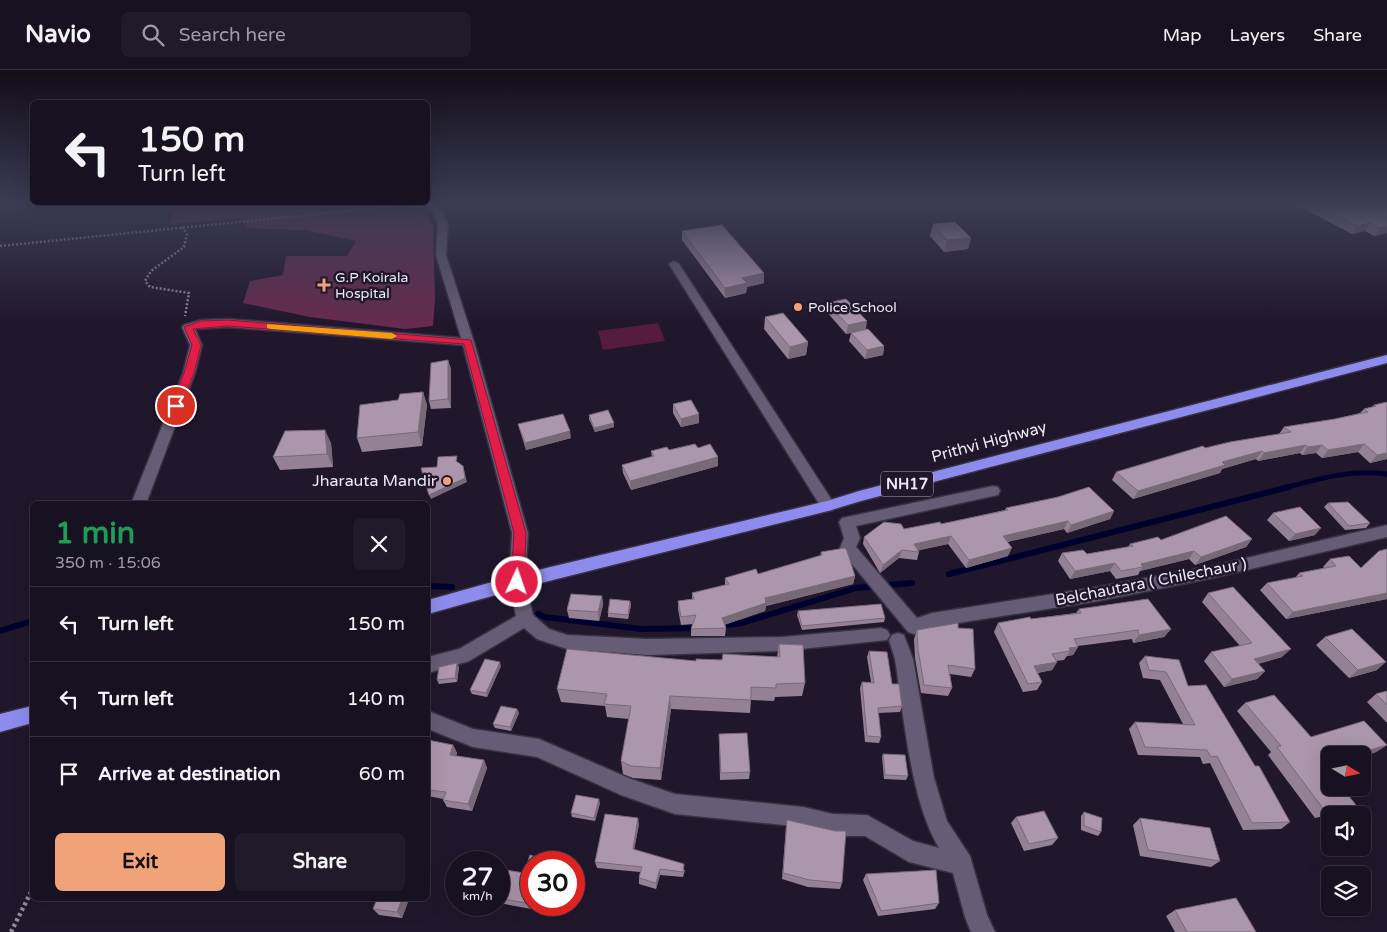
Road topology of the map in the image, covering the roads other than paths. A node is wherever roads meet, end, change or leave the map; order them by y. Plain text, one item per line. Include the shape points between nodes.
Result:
1 (442, 243) edge
2 (674, 264) dead end
3 (468, 342) junction
4 (1387, 359) edge
5 (993, 491) dead end
6 (139, 501) edge
7 (828, 506) junction
8 (1387, 531) edge
9 (517, 582) junction
10 (430, 606) edge
11 (525, 619) junction
12 (430, 664) edge
13 (30, 716) edge
14 (430, 721) edge
15 (0, 723) edge
16 (962, 864) junction
17 (983, 932) edge

1 - 3 street via 441,255
2 - 7 street
3 - 6 street via 228,323 188,327 196,345 189,373
3 - 9 street via 520,533
4 - 7 highway, Prithvi Highway / NH17
5 - 8 street, Belchautara ( Chilechaur ) via 847,522 852,538 848,548 914,627 932,620 1212,572
7 - 9 highway, Prithvi Highway / NH17
9 - 10 highway, Prithvi Highway / NH17
9 - 11 street
11 - 12 street via 463,656
11 - 16 street via 543,634 566,642 648,647 890,638 904,659 924,778 938,826
13 - 15 highway
14 - 16 street via 473,738 539,748 628,788 675,804 803,817 833,825 867,826 909,851
16 - 17 street via 976,918

